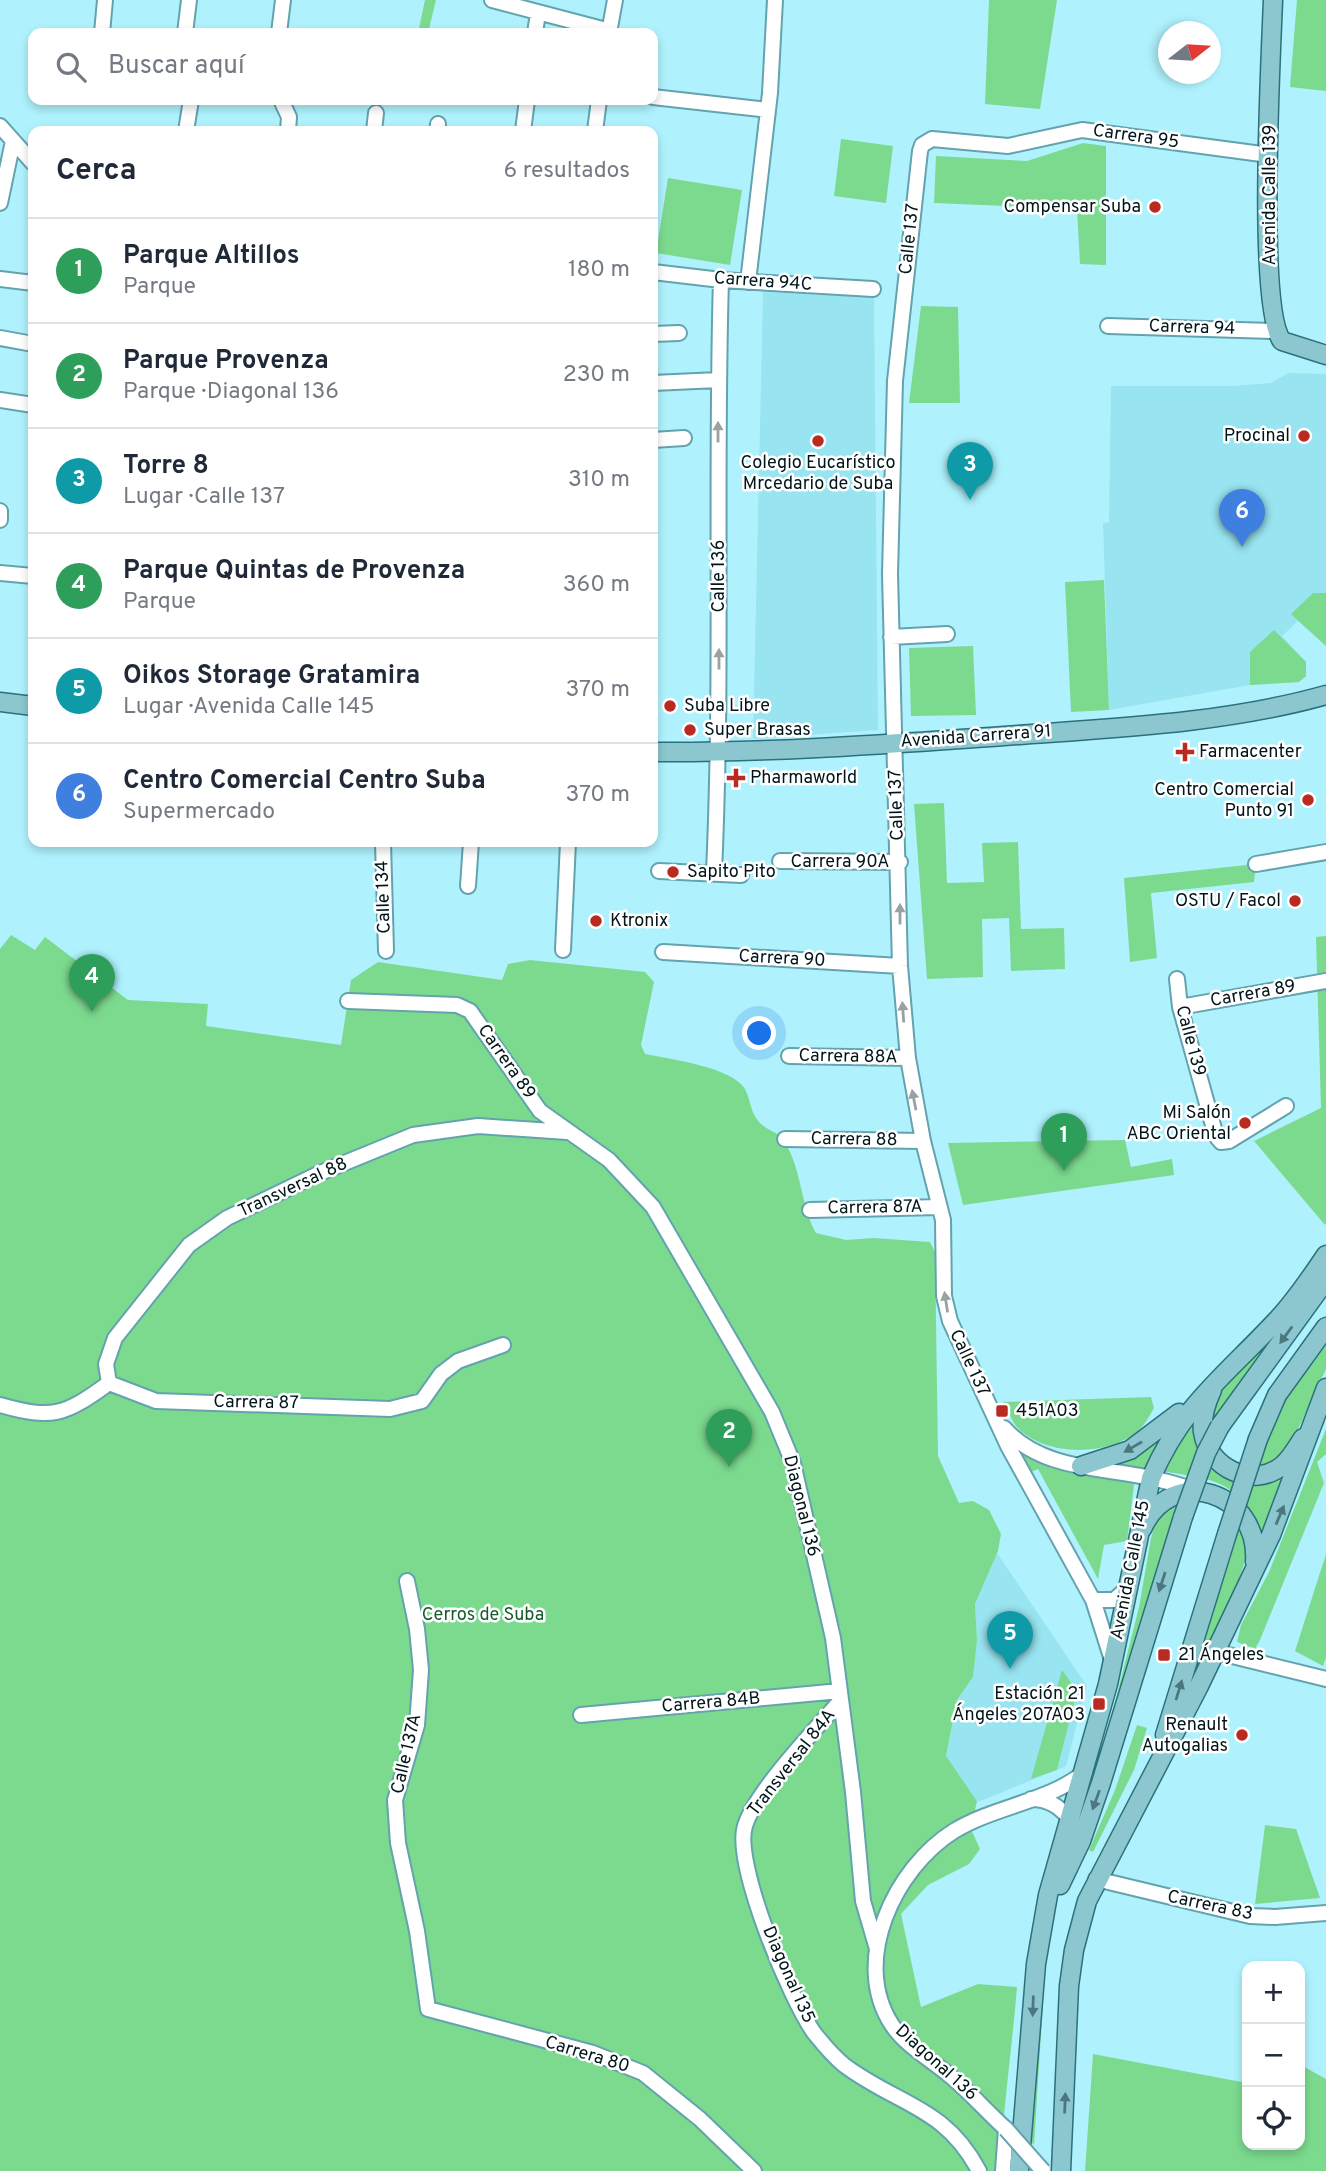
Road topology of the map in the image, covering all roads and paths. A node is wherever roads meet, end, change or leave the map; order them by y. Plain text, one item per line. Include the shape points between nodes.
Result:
1 (105, 0) edge
2 (189, 0) edge
3 (283, 0) edge
4 (492, 0) edge
5 (615, 0) edge
6 (775, 0) edge
7 (1273, 0) edge
8 (538, 13) junction
9 (102, 28) edge
10 (186, 28) edge
11 (280, 28) edge
12 (536, 28) edge
13 (595, 28) edge
14 (611, 28) edge
15 (658, 98) edge
16 (190, 105) edge
17 (283, 105) edge
18 (526, 105) edge
19 (598, 105) edge
20 (768, 110) junction
21 (376, 113) dead end
22 (0, 126) edge
23 (187, 126) edge
24 (288, 126) edge
25 (375, 126) edge
26 (524, 126) edge
27 (596, 126) edge
28 (13, 141) junction
29 (922, 145) joint
30 (1269, 155) junction
31 (28, 158) edge
32 (0, 203) edge
33 (658, 273) edge
34 (0, 279) edge
35 (721, 280) junction
36 (28, 282) edge
37 (748, 282) junction
38 (873, 289) dead end
39 (1108, 326) dead end
40 (1276, 331) junction
41 (679, 333) dead end
42 (658, 334) edge
43 (0, 338) edge
44 (28, 343) edge
45 (1326, 355) edge
46 (718, 380) junction
47 (658, 383) edge
48 (0, 400) edge
49 (28, 404) edge
50 (684, 438) dead end
51 (658, 440) edge
52 (0, 511) edge
53 (0, 520) edge
54 (0, 573) edge
55 (28, 576) edge
56 (947, 634) dead end
57 (891, 637) junction
58 (1326, 695) edge
59 (0, 702) edge
60 (1297, 704) junction
61 (1326, 704) edge
62 (28, 705) edge
63 (895, 743) junction
64 (658, 752) edge
65 (720, 752) junction
66 (383, 847) edge
67 (471, 847) edge
68 (568, 847) edge
69 (1326, 852) edge
70 (780, 861) dead end
71 (900, 862) junction
72 (1256, 864) dead end
73 (659, 871) dead end
74 (714, 872) junction
75 (741, 875) dead end
76 (468, 886) dead end
77 (563, 950) dead end
78 (386, 951) dead end
79 (663, 951) dead end
80 (900, 966) junction
81 (1177, 979) dead end
82 (1326, 981) edge
83 (348, 1001) dead end
84 (1180, 1007) junction
85 (789, 1056) dead end
86 (908, 1058) junction
87 (1286, 1106) dead end
88 (567, 1132) junction
89 (785, 1139) dead end
90 (923, 1141) junction
91 (940, 1207) junction
92 (810, 1210) dead end
93 (1326, 1255) edge
94 (1326, 1280) edge
95 (1326, 1327) edge
96 (503, 1345) dead end
97 (109, 1383) junction
98 (1211, 1386) junction
99 (1323, 1396) edge
100 (0, 1405) edge
101 (991, 1410) junction
102 (1082, 1466) junction
103 (1151, 1478) junction
104 (1201, 1492) junction
105 (1134, 1560) junction
106 (1251, 1577) junction
107 (407, 1581) dead end
108 (1129, 1587) junction
109 (1093, 1601) junction
110 (1216, 1652) junction
111 (1112, 1665) junction
112 (1326, 1679) edge
113 (841, 1695) junction
114 (582, 1715) dead end
115 (1085, 1772) junction
116 (1150, 1778) junction
117 (1029, 1799) junction
118 (1070, 1819) junction
119 (744, 1827) joint
120 (1096, 1879) junction
121 (1326, 1913) edge
122 (1040, 1938) junction
123 (877, 1949) junction
124 (428, 2009) joint
125 (1003, 2125) junction
126 (750, 2170) edge
127 (978, 2171) edge
128 (1003, 2171) edge
129 (1019, 2171) edge
130 (1043, 2171) edge
131 (1062, 2171) edge

1 - 9 street
2 - 10 street
3 - 11 street
4 - 8 street
5 - 14 street
6 - 20 street
7 - 30 main road, Avenida Calle 139
8 - 12 street
8 - 13 street
15 - 20 street
16 - 23 street
17 - 24 street
18 - 26 street
19 - 27 street
20 - 37 street
21 - 25 street
22 - 28 street
28 - 31 street
28 - 32 street
29 - 30 street, Carrera 95 via 932,139 1008,146 1082,130
29 - 57 street, Calle 137 via 895,381
30 - 40 main road, Avenida Calle 139 via 1270,289
33 - 35 street, Carrera 94C
34 - 36 street
35 - 37 street, Carrera 94C
35 - 46 street, Calle 136
37 - 38 street, Carrera 94C
39 - 40 street, Carrera 94
40 - 45 main road via 1287,344
41 - 42 street
43 - 44 street
46 - 47 street
65 -> 46 street, Calle 136
48 - 49 street
50 - 51 street
52 - 53 street
54 - 55 street
56 - 57 street
57 - 63 street, Calle 137
58 - 60 main road, Avenida Carrera 91
59 - 62 main road
60 - 61 main road, Avenida Carrera 91
60 - 63 main road, Avenida Carrera 91 via 1145,725
63 - 65 main road, Avenida Carrera 91
63 - 71 street, Calle 137
64 - 65 main road, Avenida Carrera 91
65 - 74 street, Calle 136
66 - 78 street, Calle 134
67 - 76 street
68 - 77 street
69 - 72 street
70 - 71 street, Carrera 90A
80 -> 71 street, Calle 137
73 - 74 street
74 - 75 street
79 - 80 street, Carrera 90
86 -> 80 street, Calle 137
81 - 84 street, Calle 139
82 - 84 street, Carrera 89
83 - 88 street, Carrera 89 via 457,1005 470,1011 540,1111
84 - 87 street, Calle 139 via 1216,1136 1222,1142
85 - 86 street, Carrera 88A
90 -> 86 street, Calle 137
88 - 97 street, Transversal 88 via 478,1126 413,1135 227,1218 189,1245 115,1338 106,1364
88 - 113 street, Diagonal 136 via 609,1160 653,1207 772,1412 793,1463 833,1638
89 - 90 street, Carrera 88
90 - 91 street, Calle 137
91 - 92 street, Carrera 87A
101 -> 91 street, Calle 137 via 950,1321 944,1296
93 - 98 main road, Avenida Calle 145 via 1277,1320
94 -> 122 main road, Avenida Calle 145, bridge via 1220,1426 1206,1453 1101,1783
116 -> 95 main road, bridge via 1258,1439 1277,1395
96 - 97 street, Carrera 87 via 458,1361 441,1374 422,1401 390,1409 156,1401
97 - 100 street via 82,1403 54,1415
98 - 99 main road via 1203,1433 1212,1455 1240,1474 1260,1475 1284,1464 1307,1431
98 -> 102 main road via 1130,1450
98 - 103 main road, Avenida Calle 145 via 1177,1426
106 -> 99 main road via 1289,1492
101 - 102 street, Calle 137 via 1021,1443
101 - 109 street, Calle 137
102 - 103 street, Calle 137
103 - 104 street, Calle 137
103 - 105 main road, Avenida Calle 145
104 - 105 main road via 1171,1497 1157,1506 1143,1527
104 - 106 main road via 1228,1501 1248,1521 1256,1549
105 - 108 main road, Avenida Calle 145
106 - 110 main road
107 - 124 street, Calle 137A via 421,1670 417,1725 395,1800 398,1843
108 - 109 street via 1108,1602
108 - 111 main road, Avenida Calle 145
109 - 111 street, Calle 137
110 - 112 street
110 - 116 main road
111 - 115 main road, Avenida Calle 145
113 - 114 street, Carrera 84B
113 - 119 street, Transversal 84A via 758,1801
113 - 123 street, Diagonal 136 via 863,1901
115 - 117 street, Diagonal 136
115 - 118 main road, Avenida Calle 145
116 - 120 main road
117 - 118 street via 1048,1801
117 - 123 street, Diagonal 136 via 976,1819 936,1844 904,1882 887,1913
118 - 122 main road, Avenida Calle 145
119 - 127 street, Diagonal 135 via 747,1867 764,1925 786,1981 814,2033 844,2064 946,2125 963,2143
120 - 121 street, Carrera 83 via 1250,1916
131 -> 120 main road via 1069,1986 1082,1916
122 -> 129 main road, Avenida Calle 145
123 - 125 street, Diagonal 136 via 876,1983 892,2026
124 - 126 street, Carrera 80 via 593,2053 643,2073 700,2119
125 - 128 street
125 - 130 street, bridge

